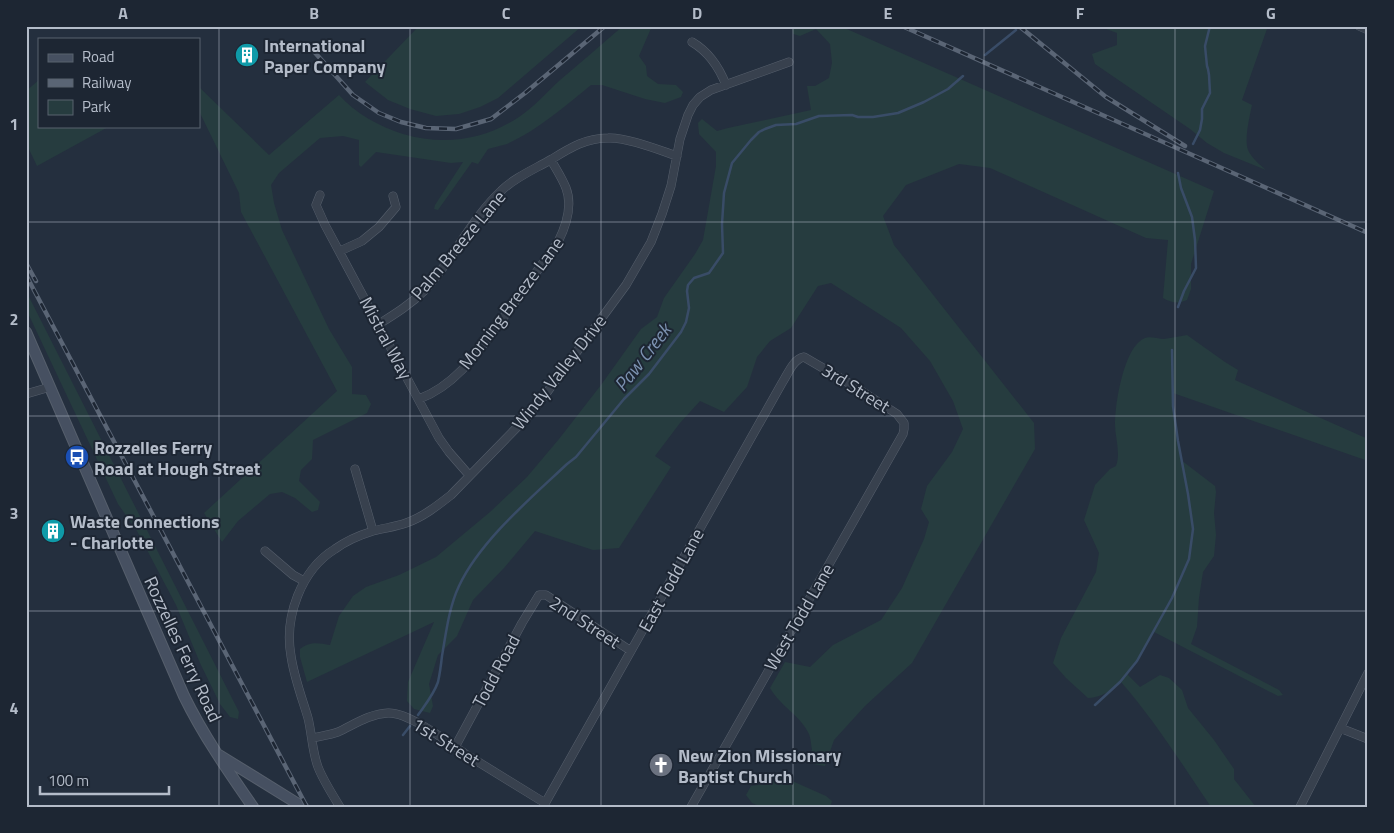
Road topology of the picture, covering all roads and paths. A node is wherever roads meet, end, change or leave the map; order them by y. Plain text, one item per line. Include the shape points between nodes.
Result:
1 (1359, 26) edge
2 (1368, 30) edge
3 (692, 42) dead end
4 (789, 62) dead end
5 (726, 85) junction
6 (677, 156) junction
7 (551, 160) junction
8 (320, 195) dead end
9 (393, 196) dead end
10 (340, 250) junction
11 (379, 324) junction
12 (26, 332) edge
13 (802, 357) joint
14 (50, 387) junction
15 (26, 394) edge
16 (419, 399) junction
17 (904, 426) joint
18 (355, 469) dead end
19 (469, 475) junction
20 (373, 531) junction
21 (265, 551) dead end
22 (304, 581) junction
23 (539, 595) joint
24 (631, 652) junction
25 (1368, 673) edge
26 (1340, 728) junction
27 (312, 738) junction
28 (1368, 739) edge
29 (455, 747) junction
30 (216, 753) junction
31 (544, 805) edge
32 (253, 807) edge
33 (303, 807) edge
34 (340, 807) edge
35 (691, 807) edge
36 (1300, 807) edge

1 - 2 street
3 - 5 street via 709,55
4 - 5 street, Windy Valley Drive
5 - 6 street, Windy Valley Drive via 711,90 693,105 684,125
6 - 7 street, Palm Breeze Lane via 609,137 574,145
6 - 19 street, Windy Valley Drive via 671,186 651,242 626,285 538,403
7 - 11 street, Palm Breeze Lane via 501,190 424,290
7 - 16 street, Morning Breeze Lane via 569,200 565,228 558,242 478,352 444,386
8 - 10 street, Mistral Way via 316,205
9 - 10 street via 396,207 379,227 362,241
10 - 11 street, Mistral Way
11 - 16 street, Mistral Way
12 - 14 street, Rozzelles Ferry Road
13 - 17 street, 3rd Street via 897,414
13 - 24 street, East Todd Lane via 795,361 782,383
14 - 15 street
14 - 30 street, Rozzelles Ferry Road via 178,682
16 - 19 street, Mistral Way via 439,438
17 - 35 street, West Todd Lane via 903,434
18 - 20 street
19 - 20 street, Windy Valley Drive via 451,495 426,514 407,523
20 - 22 street, Windy Valley Drive via 334,550
21 - 22 street
22 - 27 street, Windy Valley Drive via 293,611 289,641
23 - 24 street, 2nd Street via 546,595
23 - 29 street, Todd Road
24 - 31 street, East Todd Lane
25 - 26 street
26 - 28 street
26 - 36 street
27 - 29 street, 1st Street via 332,734 372,716 392,713 412,719
27 - 34 street, Windy Valley Drive via 318,768
29 - 31 street, 1st Street
30 - 32 street, Rozzelles Ferry Road
30 - 33 street

